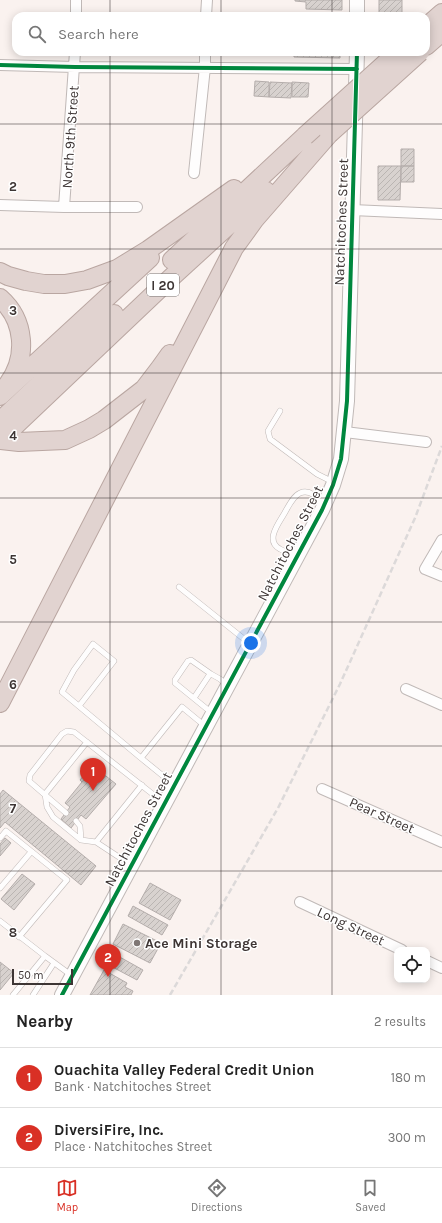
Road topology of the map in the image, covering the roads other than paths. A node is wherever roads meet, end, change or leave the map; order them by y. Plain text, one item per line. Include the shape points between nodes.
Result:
1 (76, 0) edge
2 (207, 0) edge
3 (357, 0) edge
4 (76, 12) edge
5 (206, 12) edge
6 (357, 12) edge
7 (442, 12) edge
8 (430, 23) edge
9 (442, 32) edge
10 (430, 42) edge
11 (75, 56) edge
12 (205, 56) edge
13 (357, 56) edge
14 (394, 56) edge
15 (416, 56) edge
16 (0, 65) edge
17 (75, 67) junction
18 (205, 67) junction
19 (357, 69) junction
20 (329, 134) junction
21 (305, 136) junction
22 (194, 173) dead end
23 (0, 204) edge
24 (64, 207) junction
25 (137, 207) dead end
26 (352, 210) junction
27 (442, 214) edge
28 (194, 219) junction
29 (234, 248) junction
30 (0, 272) edge
31 (0, 298) edge
32 (0, 394) edge
33 (280, 411) dead end
34 (0, 421) edge
35 (344, 432) junction
36 (0, 440) edge
37 (426, 442) dead end
38 (335, 479) junction
39 (322, 510) junction
40 (442, 540) edge
41 (299, 552) junction
42 (442, 576) edge
43 (179, 587) dead end
44 (250, 644) junction
45 (210, 674) junction
46 (228, 686) junction
47 (406, 689) dead end
48 (194, 698) junction
49 (0, 703) edge
50 (442, 705) edge
51 (78, 706) junction
52 (214, 711) junction
53 (206, 726) junction
54 (87, 742) junction
55 (141, 758) junction
56 (142, 785) junction
57 (175, 785) junction
58 (322, 789) dead end
59 (45, 794) junction
60 (165, 803) junction
61 (66, 813) dead end
62 (76, 822) dead end
63 (0, 838) edge
64 (81, 840) junction
65 (96, 842) junction
66 (442, 842) edge
67 (31, 852) junction
68 (132, 865) junction
69 (0, 888) edge
70 (300, 902) dead end
71 (0, 921) edge
72 (19, 936) junction
73 (396, 947) edge
74 (45, 956) junction
75 (54, 963) junction
76 (430, 963) edge
77 (442, 968) edge
78 (72, 976) junction
79 (13, 995) edge
80 (33, 995) edge
81 (62, 995) edge

1 - 4 street
2 - 5 street
3 - 6 street
7 - 8 highway
9 - 10 highway
11 - 17 street, North 9th Street
12 - 18 street
13 - 19 street, Natchitoches Street
14 - 21 highway, I 20, bridge
15 - 20 highway, I 20, bridge
16 - 17 street
17 - 18 street
17 - 24 street, North 9th Street
18 - 19 street
18 - 22 street
19 - 26 street, Natchitoches Street
20 - 29 highway via 255,219
20 - 36 highway, I 20 via 180,269
21 - 28 highway
21 - 34 highway, I 20
23 - 24 street, North 9th Street
24 - 25 street, North 9th Street
26 - 27 street
26 - 35 street, Natchitoches Street
28 - 30 highway via 117,269 87,280 44,284
28 - 32 highway
29 - 36 highway via 184,334 144,389 123,407 89,429 65,440
29 - 49 highway
31 - 32 highway via 15,317 22,340 18,366
33 - 38 lane via 268,431 270,439 317,474 329,480
35 - 37 street
35 - 38 street, Natchitoches Street via 341,459
38 - 39 street, Natchitoches Street
39 - 41 street, Natchitoches Street
39 - 41 lane via 316,495 302,492 296,496 275,529 273,542 277,547 288,553
40 - 42 street via 425,569
41 - 44 street, Natchitoches Street
43 - 44 lane
44 - 46 street, Natchitoches Street
45 - 46 lane
45 - 48 lane
45 - 48 lane via 191,660 175,680 175,684
46 - 52 street, Natchitoches Street
47 - 50 street
48 - 52 lane
51 - 51 lane via 62,692 93,644 114,661
51 - 55 lane
52 - 53 street, Natchitoches Street
53 - 55 lane via 182,707
53 - 57 street, Natchitoches Street
54 - 56 lane
54 - 59 lane
54 - 59 lane via 74,732 67,731 62,734 29,778 29,781
55 - 57 lane
56 - 60 lane
56 - 65 lane
57 - 60 street, Natchitoches Street
58 - 66 street, Pear Street
59 - 61 lane
59 - 64 lane via 47,807 53,817
60 - 68 street, Natchitoches Street
62 - 64 lane via 80,826
63 - 67 lane via 6,831
64 - 65 lane
65 - 68 lane
67 - 69 lane
67 - 72 lane via 67,880
68 - 78 street, Natchitoches Street
70 - 73 street, Long Street
71 - 72 lane
72 - 74 lane
74 - 75 lane
74 - 79 lane
75 - 78 lane
75 - 80 lane
76 - 77 street
78 - 81 street, Natchitoches Street

